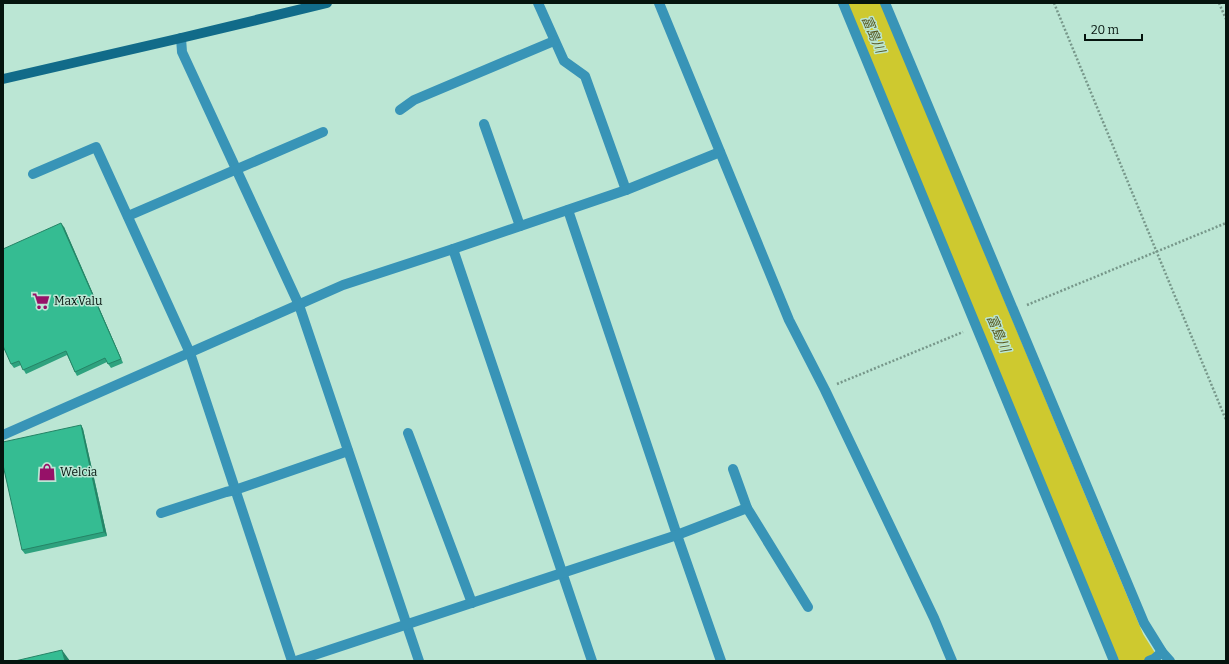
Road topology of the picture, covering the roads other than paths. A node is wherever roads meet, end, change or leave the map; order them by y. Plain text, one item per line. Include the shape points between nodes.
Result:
1 (327, 3) edge
2 (538, 3) edge
3 (659, 3) edge
4 (842, 3) edge
5 (885, 3) edge
6 (181, 38) junction
7 (554, 41) junction
8 (3, 79) edge
9 (400, 110) dead end
10 (484, 124) dead end
11 (323, 132) dead end
12 (720, 152) junction
13 (237, 169) junction
14 (33, 174) dead end
15 (626, 190) junction
16 (568, 210) junction
17 (128, 216) junction
18 (520, 226) junction
19 (453, 249) junction
20 (299, 305) junction
21 (190, 353) junction
22 (408, 433) dead end
23 (3, 435) edge
24 (348, 451) junction
25 (733, 469) dead end
26 (235, 490) junction
27 (747, 508) junction
28 (161, 513) dead end
29 (677, 535) junction
30 (563, 573) junction
31 (472, 603) junction
32 (808, 607) dead end
33 (407, 625) junction
34 (1162, 652) junction
35 (1151, 660) edge
36 (292, 661) edge
37 (296, 661) edge
38 (419, 661) edge
39 (592, 661) edge
40 (721, 661) edge
41 (952, 661) edge
42 (1114, 661) edge
43 (1170, 661) edge

1 - 6 street
2 - 7 street
3 - 12 street
4 - 42 street via 978,325
5 - 34 street via 1010,312 1144,623
6 - 8 street
6 - 13 street via 182,52
7 - 9 street via 414,100
7 - 15 street via 564,61 585,76
10 - 18 street
11 - 13 street
12 - 15 street
12 - 41 street via 789,320 934,618
13 - 17 street
13 - 20 street
14 - 17 street via 96,147
15 - 16 street
16 - 18 street
16 - 29 street
17 - 21 street
18 - 19 street
19 - 20 street via 343,285
19 - 30 street
20 - 21 street
20 - 24 street
21 - 23 street
21 - 26 street
22 - 31 street
24 - 26 street
24 - 33 street
25 - 27 street
26 - 28 street
26 - 36 street
27 - 29 street
27 - 32 street
29 - 30 street
29 - 40 street
30 - 31 street
30 - 39 street
31 - 33 street
33 - 37 street
33 - 38 street
34 - 35 street
34 - 43 street

